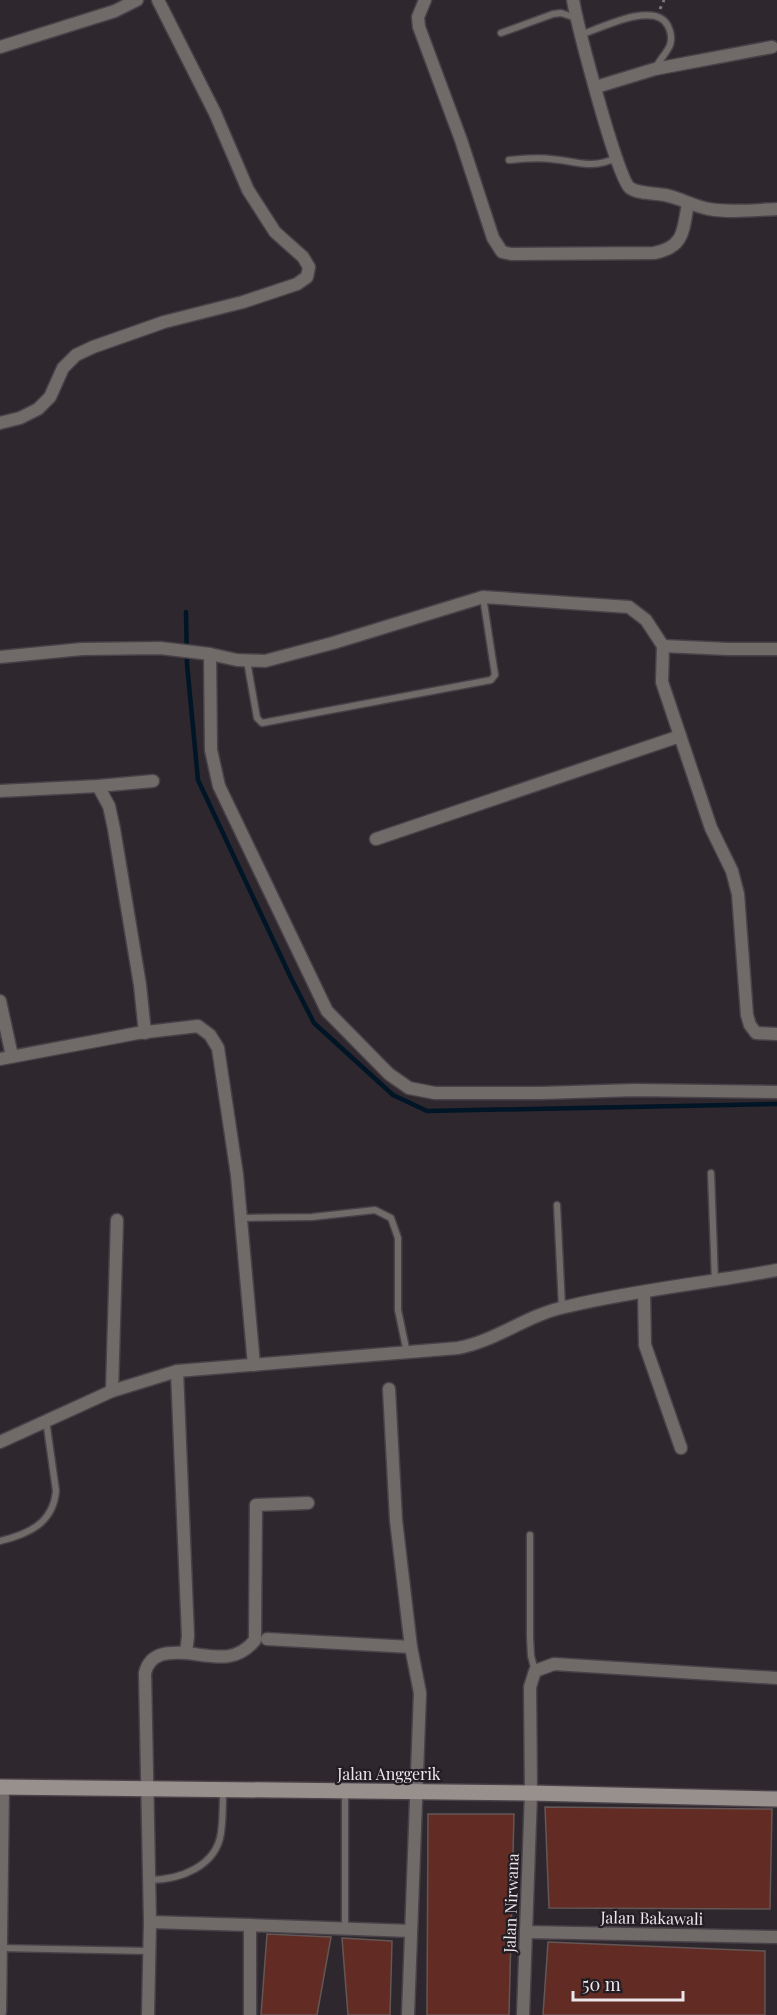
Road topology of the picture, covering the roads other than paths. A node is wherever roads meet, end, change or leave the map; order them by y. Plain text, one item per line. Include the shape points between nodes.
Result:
1 (137, 0) edge
2 (158, 0) edge
3 (425, 0) edge
4 (573, 0) edge
5 (576, 18) junction
6 (501, 33) dead end
7 (580, 36) junction
8 (0, 46) edge
9 (772, 47) dead end
10 (655, 69) junction
11 (596, 87) junction
12 (616, 158) junction
13 (509, 160) dead end
14 (688, 203) junction
15 (777, 209) edge
16 (0, 423) edge
17 (483, 597) junction
18 (663, 646) junction
19 (777, 649) edge
20 (207, 654) junction
21 (0, 657) edge
22 (247, 661) junction
23 (680, 736) junction
24 (153, 780) dead end
25 (98, 786) junction
26 (0, 791) edge
27 (376, 839) dead end
28 (0, 1001) edge
29 (145, 1033) junction
30 (777, 1034) edge
31 (6, 1058) edge
32 (777, 1092) edge
33 (711, 1173) dead end
34 (557, 1205) dead end
35 (240, 1218) junction
36 (117, 1220) dead end
37 (777, 1270) edge
38 (715, 1281) junction
39 (644, 1292) junction
40 (562, 1307) junction
41 (407, 1353) junction
42 (254, 1365) junction
43 (177, 1371) junction
44 (389, 1389) dead end
45 (112, 1391) junction
46 (46, 1419) junction
47 (0, 1442) edge
48 (681, 1448) dead end
49 (308, 1503) dead end
50 (530, 1535) dead end
51 (0, 1541) edge
52 (267, 1639) dead end
53 (411, 1647) junction
54 (186, 1653) junction
55 (535, 1671) junction
56 (777, 1678) edge
57 (2, 1787) edge
58 (147, 1789) junction
59 (223, 1790) junction
60 (345, 1792) junction
61 (417, 1792) junction
62 (531, 1793) junction
63 (777, 1799) edge
64 (149, 1880) junction
65 (150, 1922) junction
66 (250, 1925) junction
67 (345, 1928) junction
68 (411, 1931) junction
69 (526, 1932) junction
70 (777, 1936) edge
71 (1, 1948) edge
72 (149, 1951) junction
73 (0, 2012) edge
74 (148, 2015) edge
75 (250, 2015) edge
76 (408, 2015) edge
77 (523, 2015) edge

1 - 8 street via 115,11
2 - 16 street via 215,113 248,190 275,231 303,257 309,267 307,277 297,284 164,322 76,355 63,368 50,397 38,409
3 - 14 street via 418,17 419,27 493,238 502,252 667,251 682,234
4 - 5 street
5 - 6 lane via 553,14
5 - 7 street
7 - 10 lane via 629,18 657,16 671,33 670,43
7 - 11 street
9 - 10 street
10 - 11 street
11 - 12 street
12 - 13 lane via 592,165 554,159
12 - 14 street via 629,188
14 - 15 street via 725,211
17 - 18 street via 629,607 646,620
17 - 22 street via 302,652
17 - 22 lane via 495,675 492,680 262,723 257,718
18 - 19 street
18 - 23 street via 662,682
20 - 21 street via 160,648 82,649
20 - 22 street
20 - 32 street via 211,750 219,786 327,1011 389,1074 409,1088 435,1093
23 - 27 street
23 - 30 street via 738,894 750,1025 756,1033
24 - 25 street
25 - 26 street
25 - 29 street via 109,806 114,829
28 - 31 street
29 - 31 street
29 - 35 street via 198,1026 218,1048
33 - 38 lane
34 - 40 lane
35 - 41 lane via 375,1210 391,1218 398,1238 398,1310
35 - 42 street
36 - 45 street
37 - 38 street
38 - 39 street
39 - 40 street
39 - 48 street via 645,1345
40 - 41 street via 478,1344
41 - 42 street
42 - 43 street
43 - 45 street
43 - 54 street
44 - 53 street via 396,1520
45 - 46 street
46 - 47 street
46 - 51 lane via 55,1503 38,1526
49 - 54 street via 256,1505 255,1640 251,1645 232,1656
50 - 55 lane via 530,1636
52 - 53 street
53 - 61 street via 420,1693
54 - 58 street via 163,1653 146,1668
55 - 56 street via 554,1664
55 - 62 street, Jalan Nirwana via 530,1687
57 - 58 main road, Jalan Anggerik
57 - 71 street
58 - 59 main road, Jalan Anggerik
58 - 64 street
59 - 60 main road, Jalan Anggerik
59 - 64 lane via 221,1835 214,1851 200,1866 183,1875
60 - 61 main road, Jalan Anggerik
60 - 67 lane
61 - 62 main road, Jalan Anggerik
61 - 68 street
62 - 63 main road, Jalan Anggerik
62 - 69 street, Jalan Nirwana
64 - 65 street
65 - 66 street
65 - 72 street
66 - 67 street
66 - 75 street
67 - 68 street
68 - 76 street
69 - 70 street, Jalan Bakawali
69 - 77 street, Jalan Nirwana
71 - 72 lane
71 - 73 street
72 - 74 street

